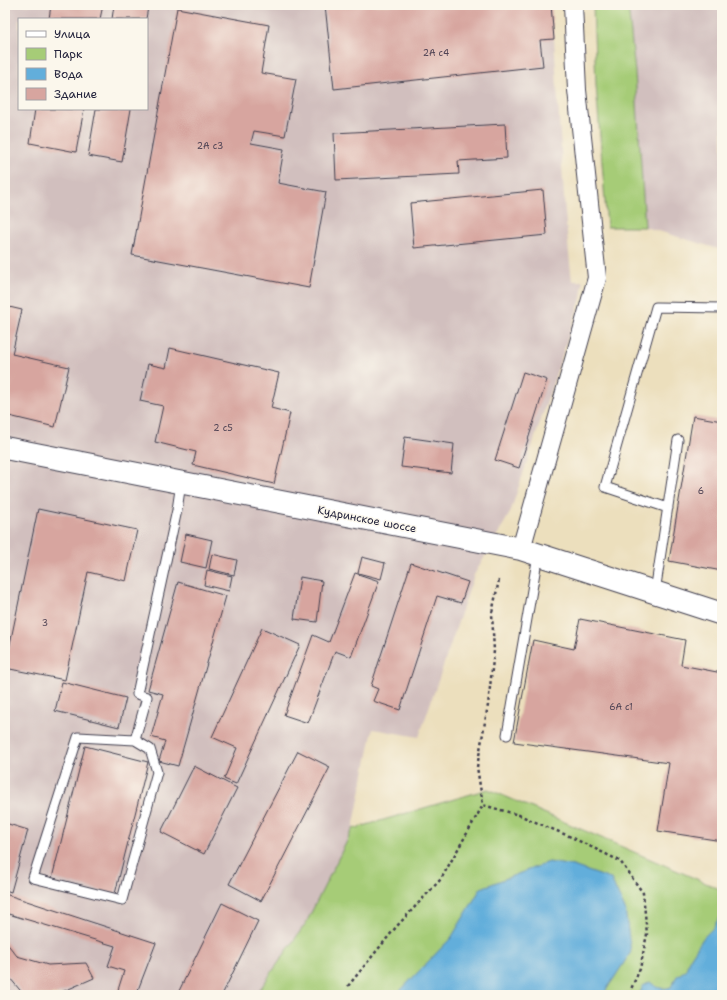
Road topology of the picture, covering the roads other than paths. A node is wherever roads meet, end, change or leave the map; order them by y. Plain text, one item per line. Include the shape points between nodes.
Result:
1 (573, 5) edge
2 (722, 308) edge
3 (678, 440) dead end
4 (5, 448) edge
5 (181, 483) junction
6 (668, 508) junction
7 (530, 552) junction
8 (655, 592) junction
9 (722, 614) edge
10 (506, 735) dead end
11 (135, 740) junction

1 - 7 street via 577,90 597,278
2 - 6 lane via 656,307 605,487
3 - 6 lane
4 - 5 street, Кудринское шоссе
5 - 7 street, Кудринское шоссе
5 - 11 lane via 137,694 147,697
6 - 8 lane
7 - 8 street, Кудринское шоссе
7 - 10 lane
8 - 9 street, Кудринское шоссе
11 - 11 lane via 78,737 33,878 122,900 157,772 150,749

